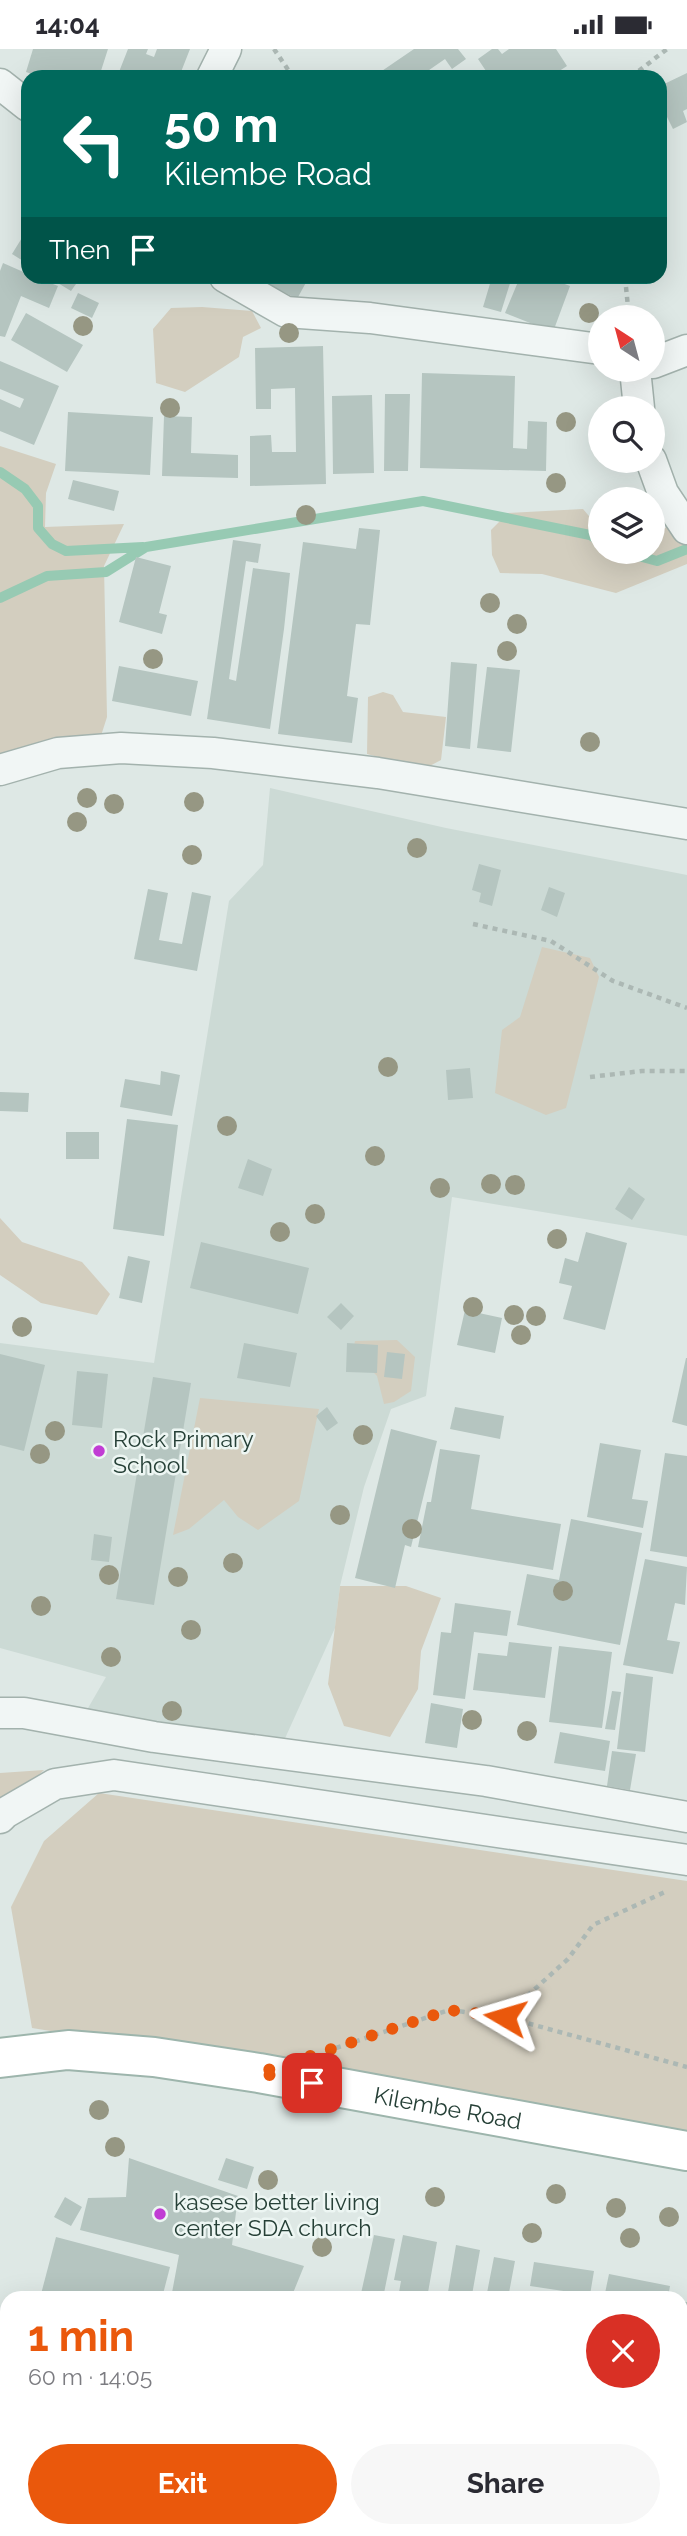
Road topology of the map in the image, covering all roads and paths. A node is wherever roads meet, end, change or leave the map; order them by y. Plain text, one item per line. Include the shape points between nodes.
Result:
1 (226, 49) edge
2 (274, 49) edge
3 (667, 49) edge
4 (216, 70) edge
5 (288, 70) edge
6 (640, 70) edge
7 (0, 84) edge
8 (21, 100) edge
9 (237, 284) edge
10 (626, 284) edge
11 (628, 305) edge
12 (588, 347) edge
13 (687, 350) edge
14 (665, 358) edge
15 (656, 473) edge
16 (687, 529) edge
17 (0, 770) edge
18 (687, 824) edge
19 (473, 924) dead end
20 (687, 1008) edge
21 (687, 1071) edge
22 (590, 1077) dead end
23 (0, 1713) edge
24 (687, 1817) edge
25 (0, 1818) edge
26 (681, 1874) edge
27 (505, 2017) junction
28 (335, 2048) dead end
29 (0, 2058) edge
30 (687, 2067) edge
31 (687, 2151) edge

1 - 4 street
2 - 5 path
3 - 6 path
7 - 8 street
9 - 12 street via 286,312 370,317
10 - 11 path
13 - 14 street
15 - 16 street
17 - 18 street via 58,753 121,748 213,753 377,773
19 - 20 path via 551,941 613,981
21 - 22 path
23 - 24 street via 485,1781
25 - 26 street via 55,1784 114,1775
26 - 27 path via 593,1925 568,1959
27 - 28 path via 449,2010
27 - 30 path
29 - 31 main road, Kilembe Road via 68,2050 154,2057

